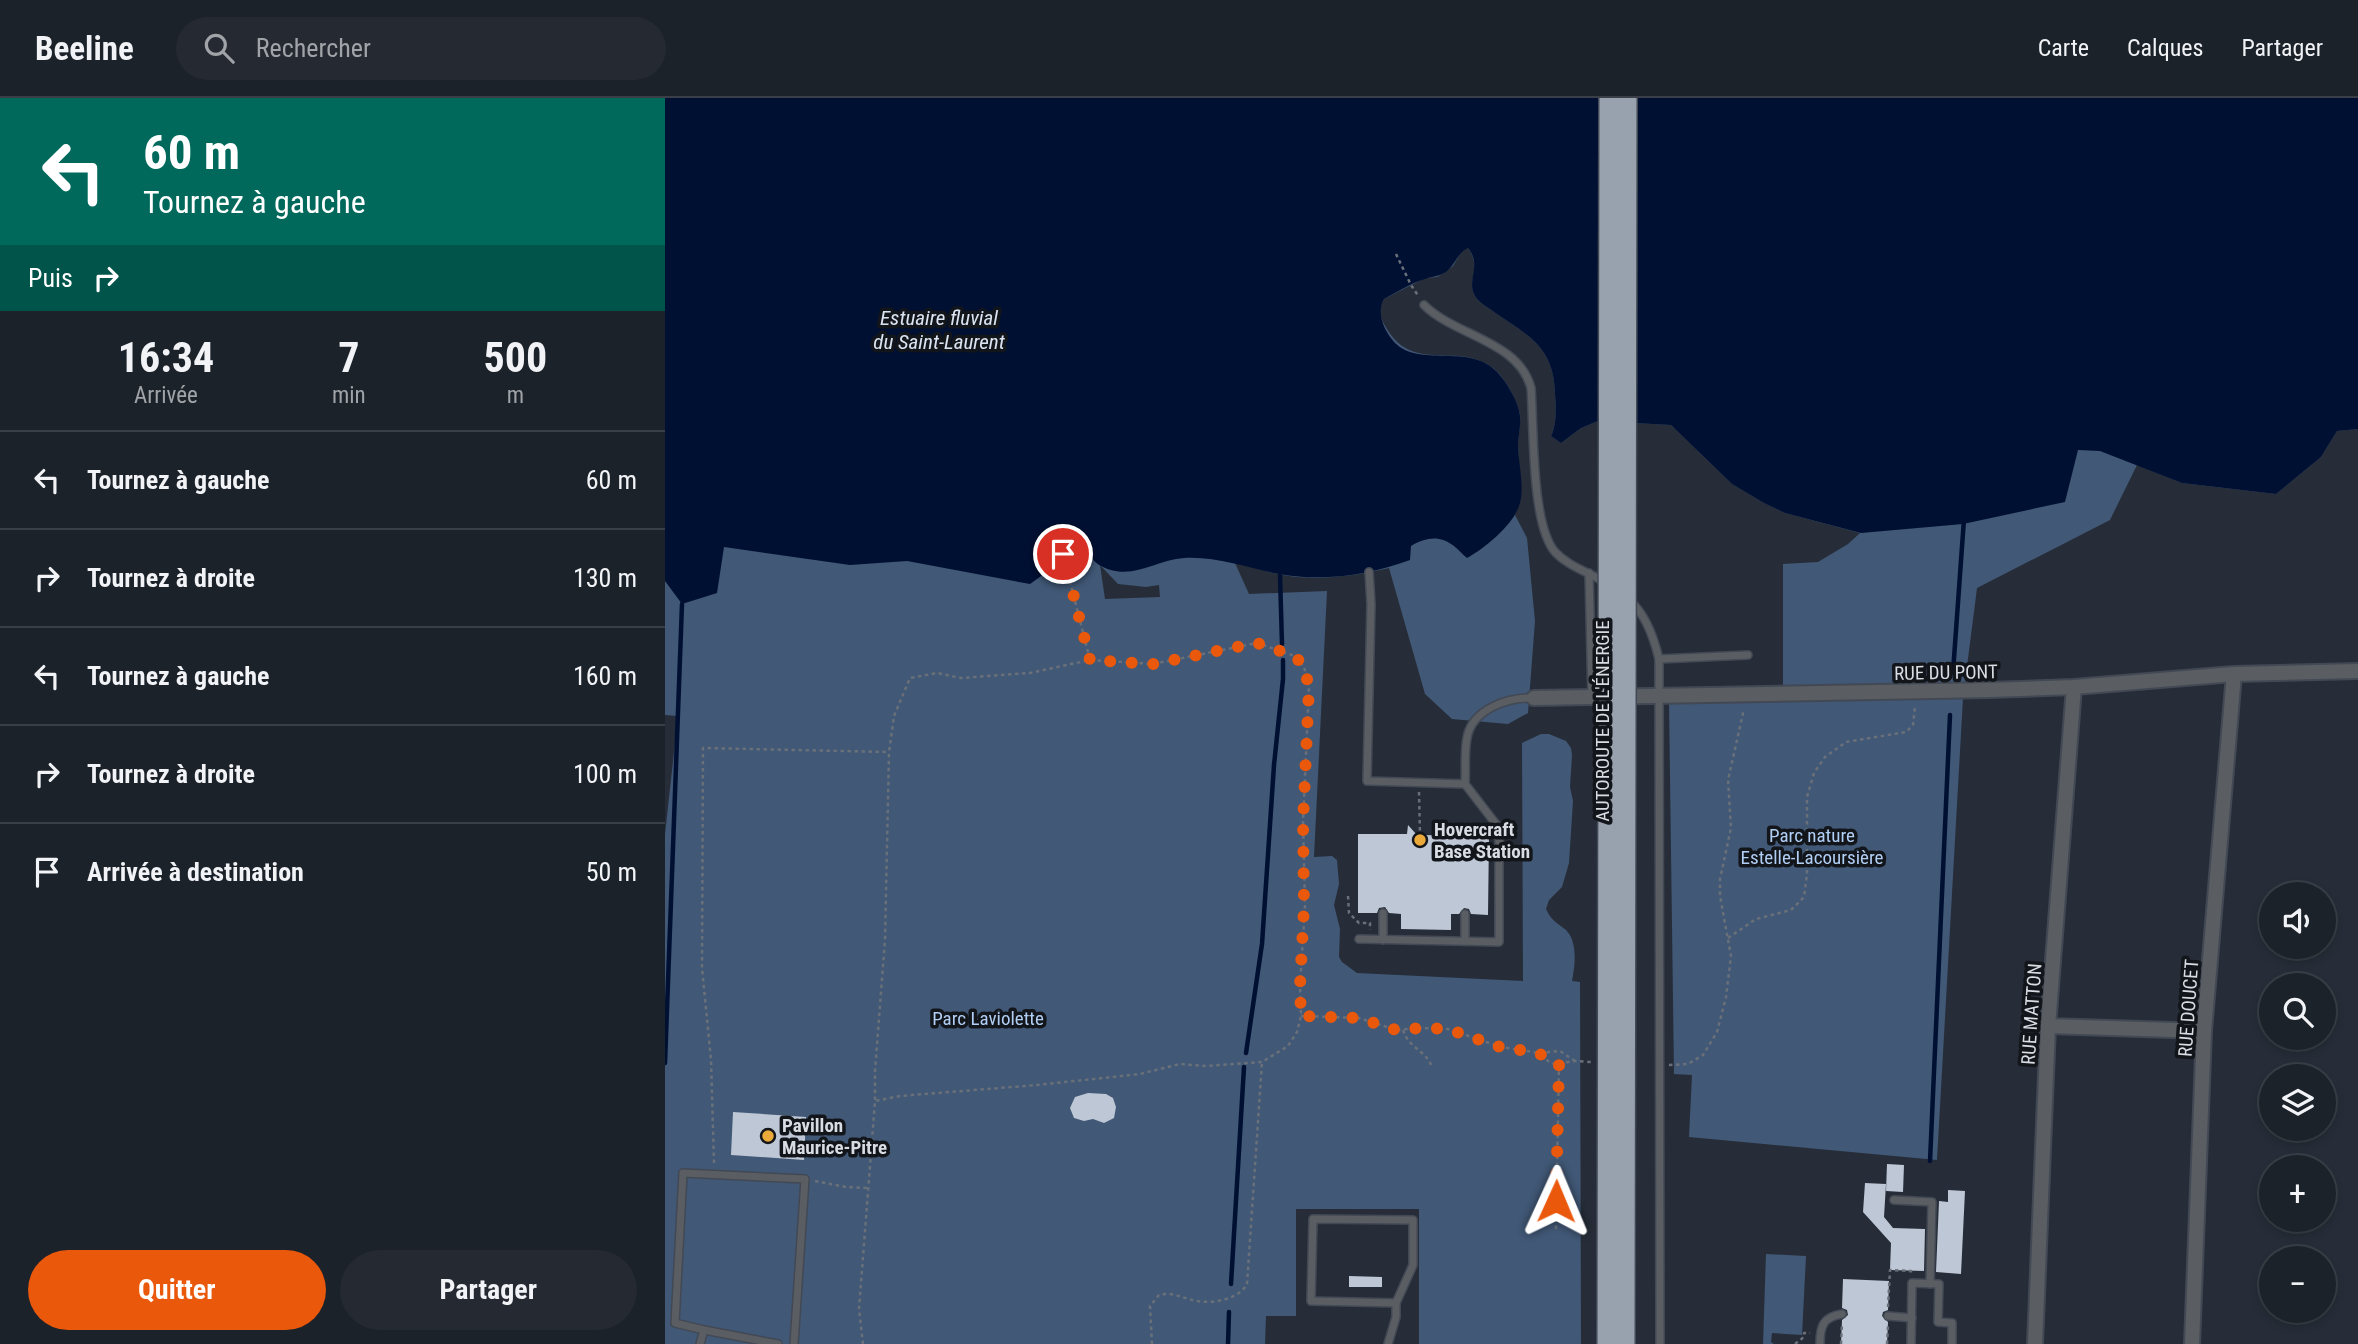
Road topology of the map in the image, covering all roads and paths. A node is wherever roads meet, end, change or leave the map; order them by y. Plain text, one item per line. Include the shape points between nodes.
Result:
1 (1610, 98) edge
2 (1626, 98) edge
3 (1396, 254) dead end
4 (1411, 285) dead end
5 (1424, 305) dead end
6 (1063, 554) dead end
7 (1369, 572) dead end
8 (1589, 573) junction
9 (1748, 655) dead end
10 (1659, 659) junction
11 (1090, 660) junction
12 (2358, 671) edge
13 (2234, 674) junction
14 (2074, 687) junction
15 (1659, 695) junction
16 (1592, 697) junction
17 (1534, 698) joint
18 (1915, 699) dead end
19 (1746, 701) dead end
20 (889, 752) junction
21 (1418, 782) junction
22 (1465, 783) junction
23 (1420, 835) dead end
24 (1348, 896) dead end
25 (1383, 913) dead end
26 (1465, 914) dead end
27 (1370, 923) dead end
28 (1426, 929) dead end
29 (1728, 938) junction
30 (1359, 939) dead end
31 (1383, 940) junction
32 (1425, 941) junction
33 (1465, 941) junction
34 (1301, 1016) junction
35 (2048, 1026) junction
36 (1403, 1030) junction
37 (2204, 1031) junction
38 (1539, 1053) junction
39 (1575, 1061) junction
40 (1262, 1062) junction
41 (1581, 1062) dead end
42 (1559, 1065) junction
43 (1669, 1065) dead end
44 (1432, 1067) dead end
45 (875, 1101) junction
46 (714, 1174) junction
47 (805, 1179) junction
48 (869, 1188) junction
49 (1894, 1200) dead end
50 (1556, 1229) dead end
51 (1911, 1271) dead end
52 (1930, 1284) junction
53 (1395, 1303) junction
54 (1842, 1314) dead end
55 (1888, 1316) junction
56 (1912, 1318) junction
57 (1842, 1324) dead end
58 (704, 1330) junction
59 (1812, 1334) dead end
60 (700, 1344) edge
61 (778, 1344) edge
62 (795, 1344) edge
63 (863, 1344) edge
64 (1152, 1344) edge
65 (1388, 1344) edge
66 (1608, 1344) edge
67 (1624, 1344) edge
68 (1660, 1344) edge
69 (1795, 1344) edge
70 (1820, 1344) edge
71 (1841, 1344) edge
72 (1887, 1344) edge
73 (1911, 1344) edge
74 (1951, 1344) edge
75 (2035, 1344) edge
76 (2192, 1344) edge

1 - 66 highway, AUTOROUTE DE L'ÉNERGIE, bridge
2 - 67 highway, AUTOROUTE DE L'ÉNERGIE, bridge
3 - 4 path
5 - 8 lane via 1498,349 1526,375 1531,388 1543,527 1553,550
6 - 11 path
7 - 21 lane via 1367,780
8 - 10 lane via 1634,604 1648,626
8 - 16 lane
9 - 10 lane
10 - 15 lane
11 - 20 path via 1030,673 961,678 937,673 910,678 894,716
11 - 34 path via 1153,664 1257,643 1295,656 1304,667 1309,687
12 - 13 street, RUE DU PONT
13 - 14 street, RUE DU PONT
13 - 37 street, RUE DOUCET
14 - 15 street, RUE DU PONT
14 - 35 street, RUE MATTON
15 - 16 street, RUE DU PONT
15 - 68 lane
16 - 17 street, RUE DU PONT
17 - 22 lane via 1505,700 1472,726
18 - 29 path via 1914,721 1906,732 1846,742 1819,764 1807,797 1804,897 1791,910 1756,919
19 - 29 path via 1729,774 1731,828 1720,880
20 - 45 path via 885,940
20 - 46 path via 702,748 702,968 711,1060
21 - 22 lane
21 - 23 path
22 - 33 lane via 1499,828 1499,942
24 - 27 path via 1349,913 1359,923
25 - 31 lane
26 - 33 lane
28 - 32 lane
29 - 43 path via 1730,974 1717,1032 1700,1058 1685,1065
30 - 31 lane
31 - 32 lane
32 - 33 lane
34 - 36 path via 1359,1018
34 - 40 path via 1294,1039
35 - 37 street
35 - 75 street, RUE MATTON
36 - 38 path via 1448,1029 1500,1047
36 - 44 path via 1410,1045 1428,1058
37 - 76 street, RUE DOUCET
38 - 39 path via 1560,1051
38 - 42 path
39 - 41 path
39 - 42 path
40 - 45 path via 1179,1064 1127,1075
40 - 64 path via 1247,1284 1238,1294 1211,1301 1159,1295 1150,1306
42 - 50 path
45 - 48 path
46 - 47 lane
46 - 58 lane via 683,1173 675,1323
47 - 48 path
47 - 62 lane
48 - 63 path via 859,1310
49 - 52 lane via 1932,1202
51 - 55 path via 1890,1270
52 - 56 lane via 1912,1283
52 - 74 lane via 1939,1284 1938,1322 1952,1323
53 - 53 lane via 1311,1301 1313,1219 1413,1220 1413,1265
53 - 65 lane
54 - 70 lane via 1825,1321
55 - 56 lane
55 - 72 path
56 - 73 lane
57 - 71 path
58 - 60 lane
58 - 61 lane
59 - 69 path via 1804,1333

